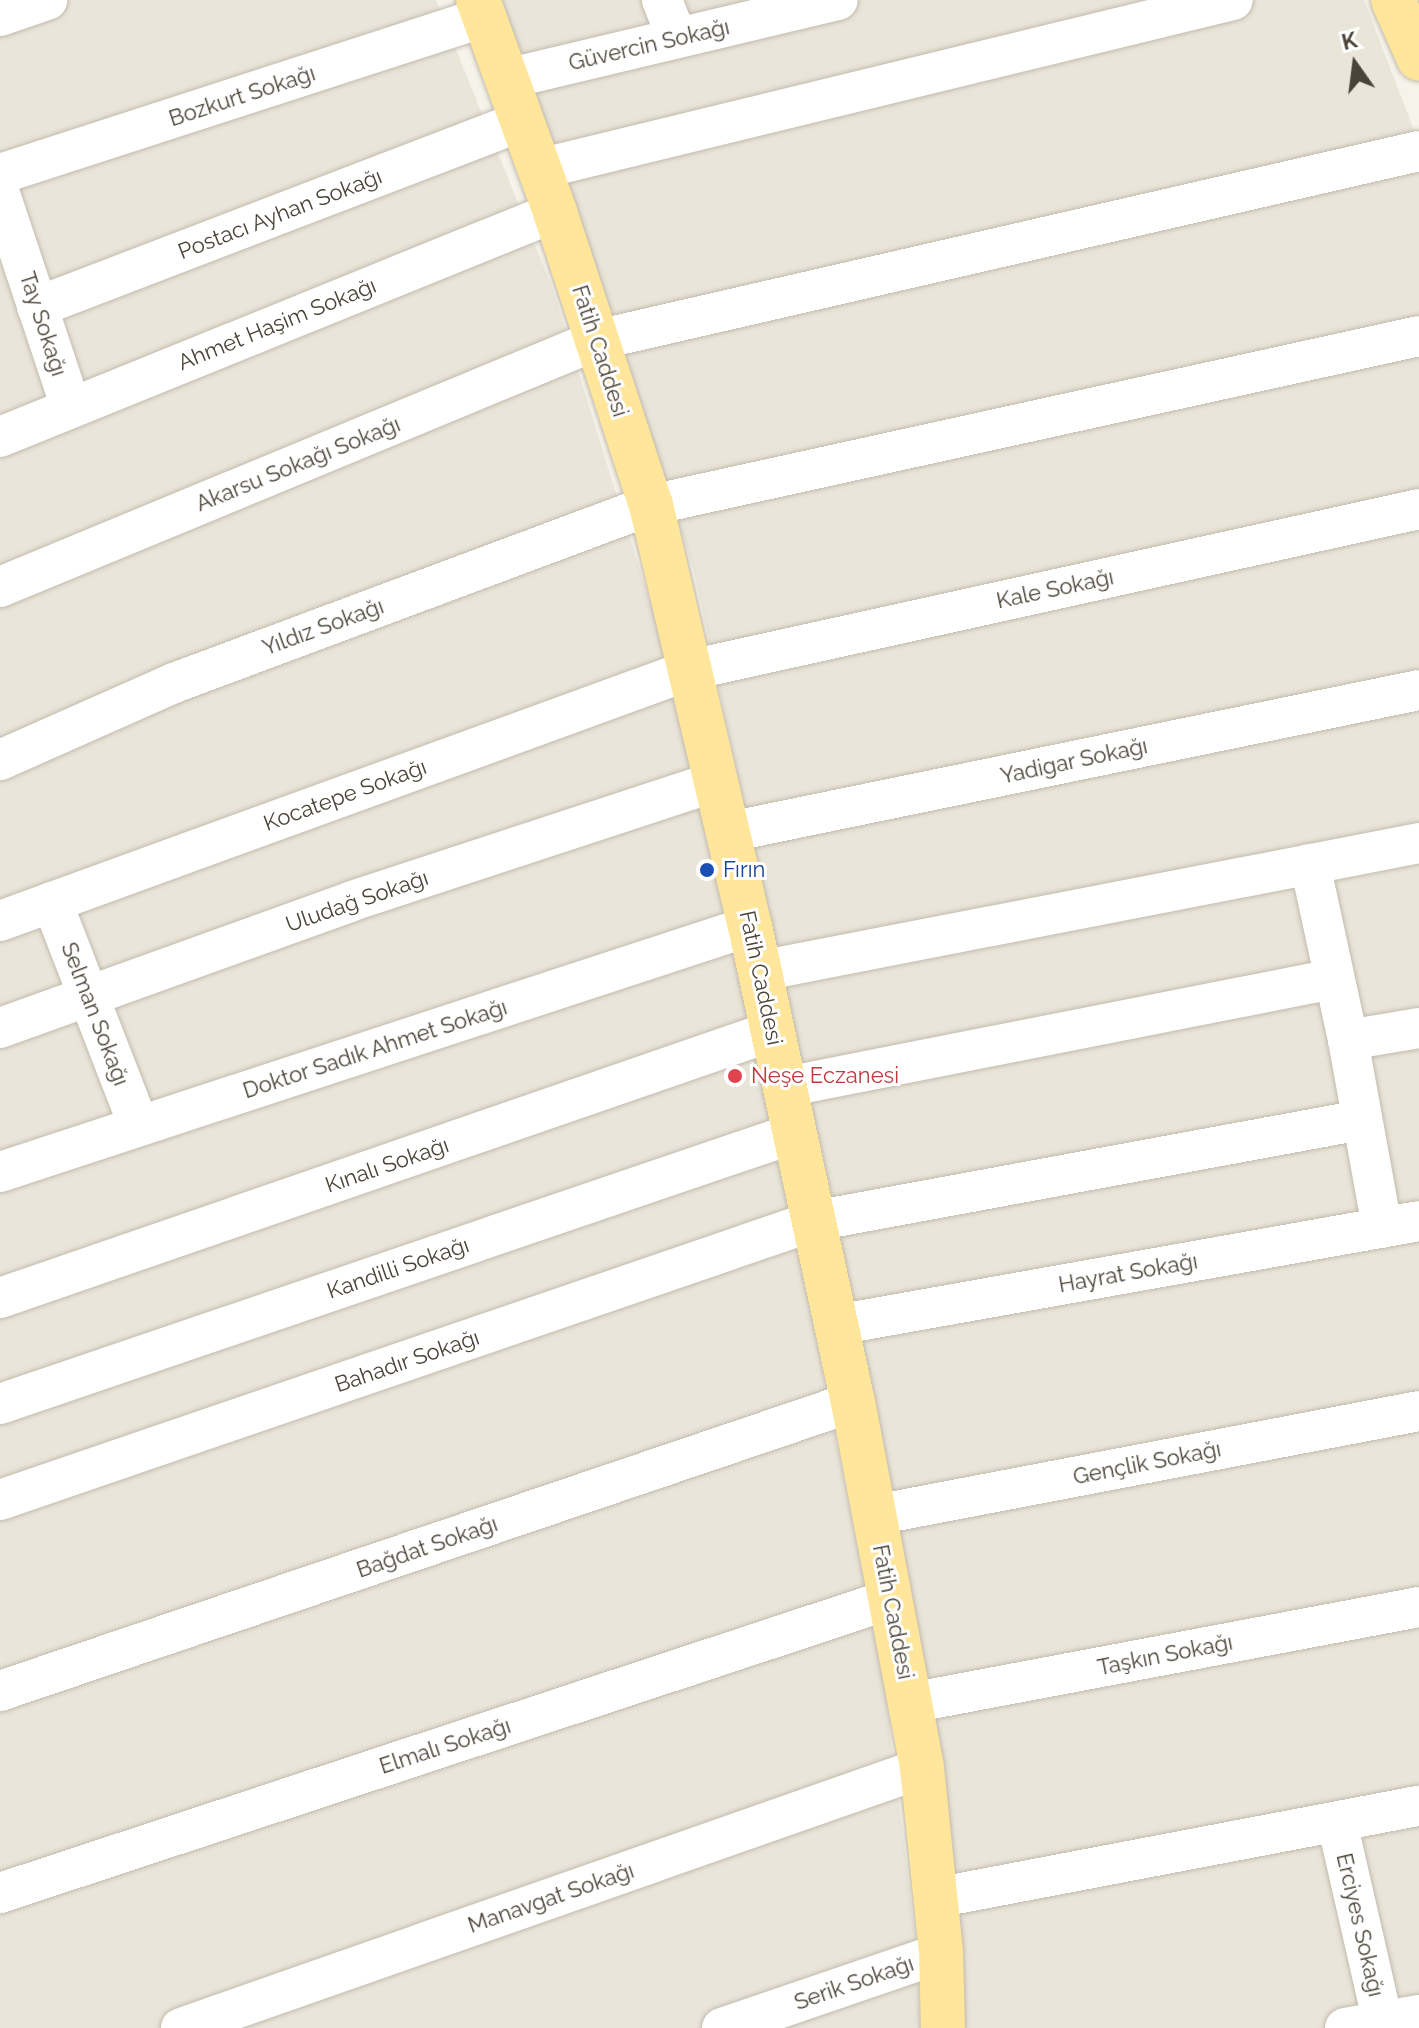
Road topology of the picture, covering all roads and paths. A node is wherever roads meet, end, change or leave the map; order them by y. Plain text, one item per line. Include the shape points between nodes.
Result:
1 (47, 0) edge
2 (662, 0) edge
3 (838, 0) edge
4 (1233, 0) edge
5 (1393, 0) edge
6 (481, 9) edge
7 (0, 16) edge
8 (677, 38) junction
9 (1419, 59) edge
10 (506, 79) junction
11 (522, 121) junction
12 (1419, 151) edge
13 (539, 169) junction
14 (0, 174) edge
15 (0, 194) edge
16 (555, 212) junction
17 (23, 297) edge
18 (1419, 336) edge
19 (597, 340) junction
20 (71, 408) junction
21 (0, 437) edge
22 (651, 505) junction
23 (1419, 509) edge
24 (0, 587) edge
25 (690, 670) junction
26 (1419, 690) edge
27 (0, 760) edge
28 (716, 781) junction
29 (729, 832) junction
30 (1419, 843) edge
31 (1310, 864) junction
32 (52, 902) junction
33 (3, 911) edge
34 (750, 926) junction
35 (760, 971) junction
36 (1333, 979) junction
37 (87, 998) junction
38 (0, 1028) edge
39 (1419, 1028) edge
40 (773, 1031) junction
41 (1348, 1040) junction
42 (785, 1087) junction
43 (1361, 1120) junction
44 (139, 1126) junction
45 (795, 1133) junction
46 (0, 1172) edge
47 (814, 1221) junction
48 (1401, 1224) edge
49 (0, 1298) edge
50 (836, 1325) junction
51 (853, 1402) junction
52 (0, 1404) edge
53 (1419, 1411) edge
54 (0, 1500) edge
55 (875, 1515) junction
56 (891, 1599) junction
57 (1419, 1607) edge
58 (0, 1691) edge
59 (910, 1703) junction
60 (922, 1768) junction
61 (1419, 1806) edge
62 (1337, 1822) junction
63 (0, 1893) edge
64 (935, 1898) junction
65 (941, 1953) junction
66 (1382, 2023) edge
67 (181, 2028) edge
68 (722, 2028) edge
69 (943, 2028) edge

1 - 7 street
2 - 8 street
3 - 8 street, Güvercin Sokağı
4 - 13 street
5 - 9 main road
6 - 10 main road, Fatih Caddesi
6 - 14 street, Bozkurt Sokağı
8 - 10 street, Güvercin Sokağı
10 - 11 main road, Fatih Caddesi
11 - 13 main road, Fatih Caddesi
11 - 17 street, Postacı Ayhan Sokağı
12 - 19 street, Akarsu Sokağı Sokağı
13 - 16 main road, Fatih Caddesi
15 - 17 street, Tay Sokağı
16 - 19 main road, Fatih Caddesi
16 - 20 street, Ahmet Haşim Sokağı
17 - 20 street, Tay Sokağı
18 - 22 street, Yıldız Sokağı
19 - 22 main road, Fatih Caddesi
19 - 24 street, Akarsu Sokağı Sokağı
20 - 21 street, Ahmet Haşim Sokağı
22 - 25 main road, Fatih Caddesi
22 - 27 street, Yıldız Sokağı via 174,683
23 - 25 street, Kale Sokağı
25 - 28 main road, Fatih Caddesi
25 - 32 street, Kocatepe Sokağı
26 - 29 street, Yadigar Sokağı
28 - 29 main road, Fatih Caddesi
28 - 37 street, Uludağ Sokağı via 352,901
29 - 34 main road, Fatih Caddesi
30 - 31 street
31 - 35 street
31 - 36 street
32 - 33 street, Kocatepe Sokağı
32 - 37 street, Selman Sokağı
34 - 35 main road, Fatih Caddesi
34 - 44 street, Doktor Sadık Ahmet Sokağı
35 - 40 main road, Fatih Caddesi
36 - 41 street
36 - 42 street
37 - 38 street, Uludağ Sokağı
37 - 44 street, Selman Sokağı
39 - 41 street
40 - 42 main road, Fatih Caddesi
40 - 49 street, Kınalı Sokağı
41 - 43 street
42 - 45 main road, Fatih Caddesi
43 - 47 street, Bahadır Sokağı
43 - 48 street
44 - 46 street, Doktor Sadık Ahmet Sokağı
45 - 47 main road, Fatih Caddesi
45 - 52 street, Kandilli Sokağı
47 - 50 main road, Fatih Caddesi
47 - 54 street, Bahadır Sokağı
48 - 50 street, Hayrat Sokağı
50 - 51 main road, Fatih Caddesi
51 - 55 main road, Fatih Caddesi
51 - 58 street, Bağdat Sokağı
53 - 55 street, Gençlik Sokağı
55 - 56 main road, Fatih Caddesi
56 - 59 main road, Fatih Caddesi
56 - 63 street, Elmalı Sokağı
57 - 59 street, Taşkın Sokağı
59 - 60 main road, Fatih Caddesi
60 - 64 main road, Fatih Caddesi
60 - 67 street, Manavgat Sokağı
61 - 62 street
62 - 64 street
62 - 66 street, Erciyes Sokağı
64 - 65 main road, Fatih Caddesi
65 - 68 street, Serik Sokağı
65 - 69 main road, Fatih Caddesi

